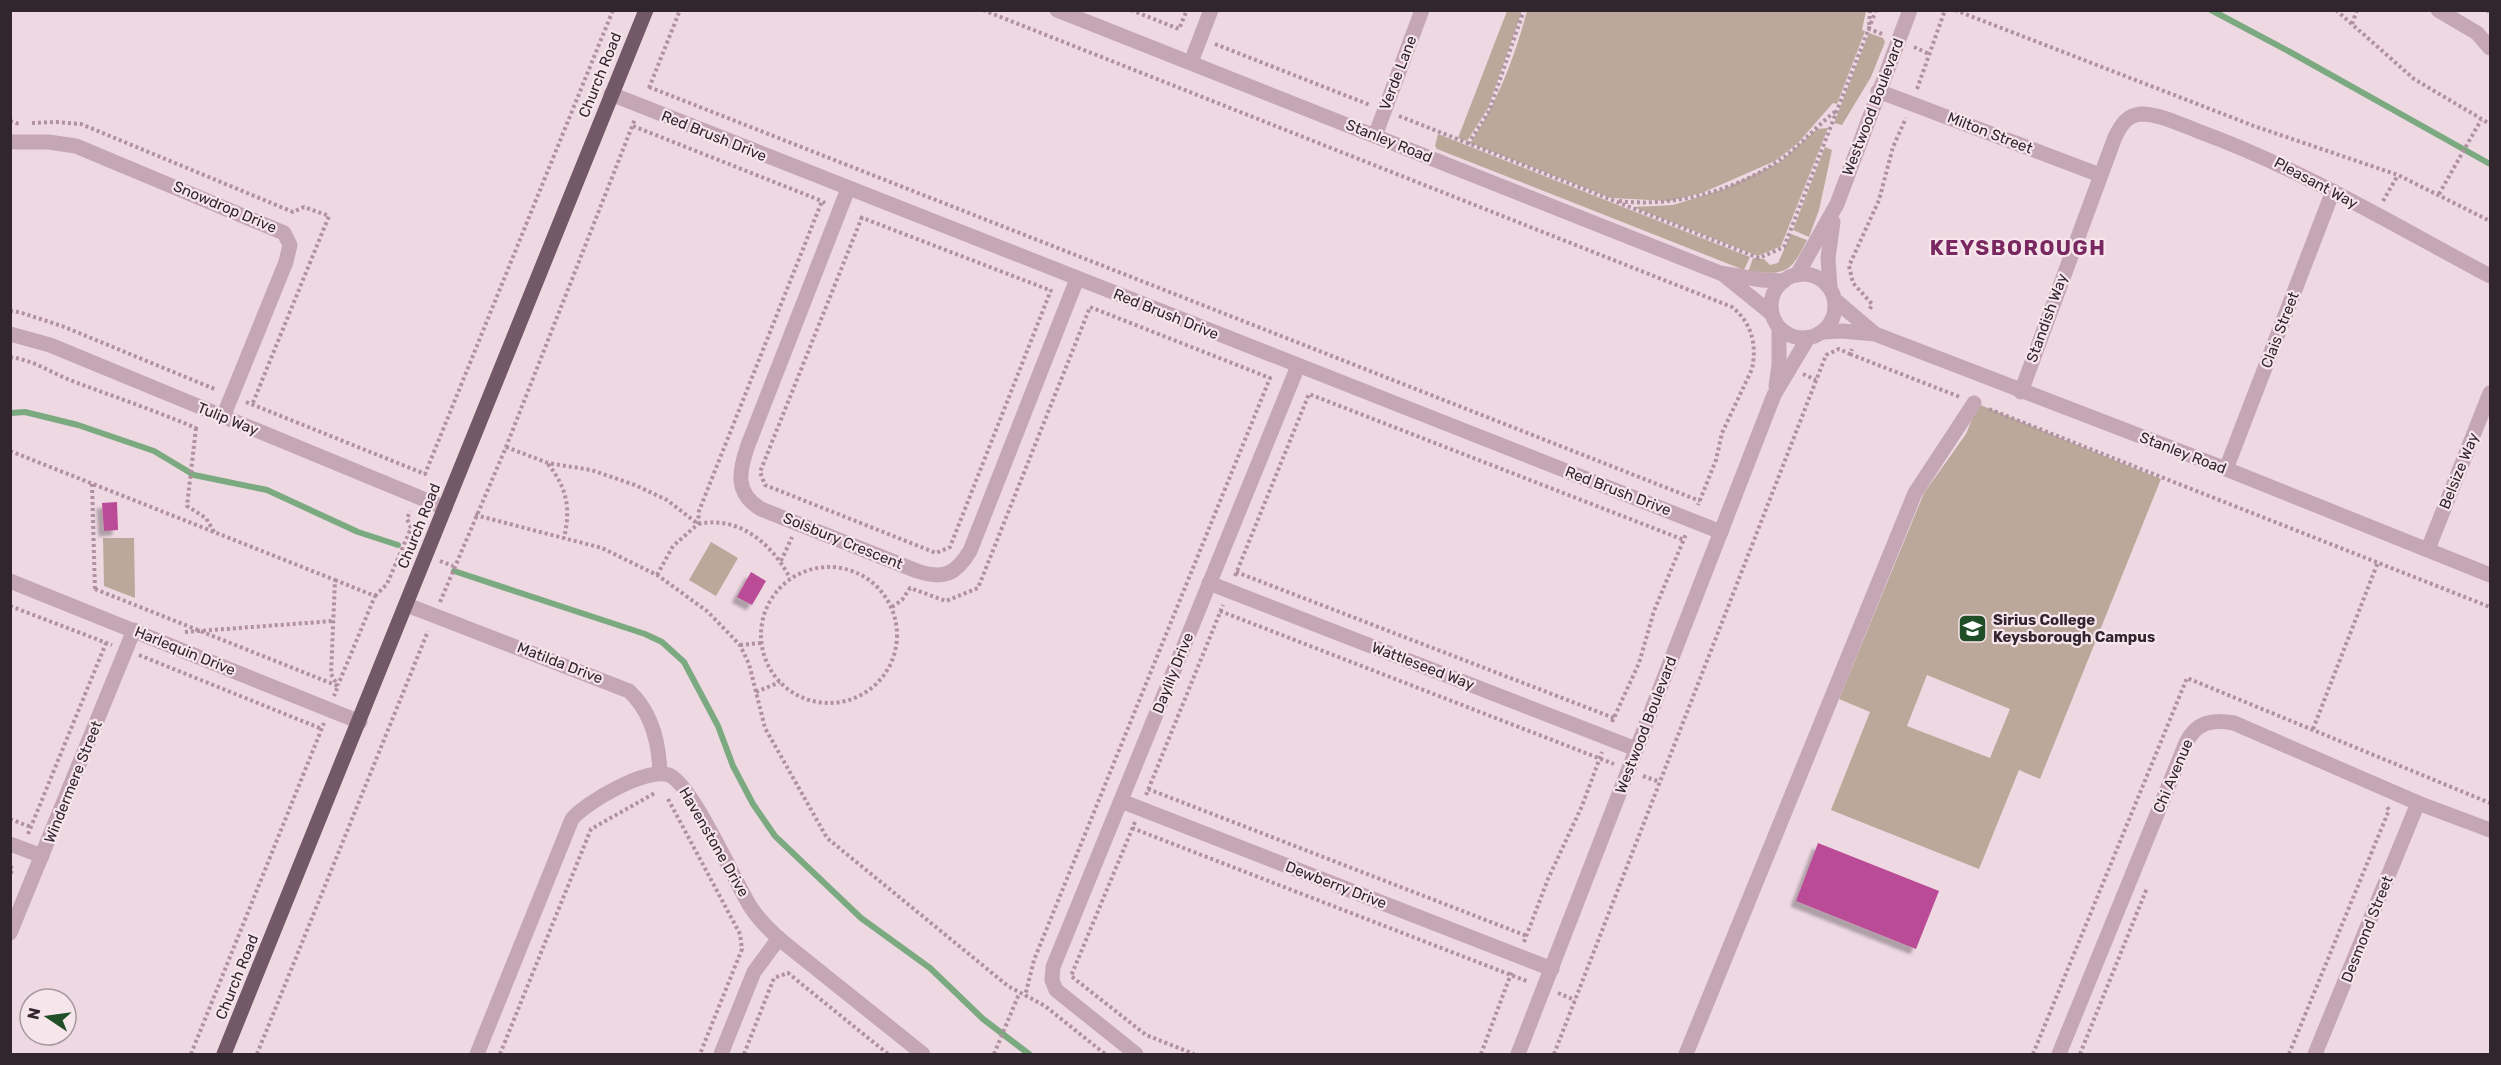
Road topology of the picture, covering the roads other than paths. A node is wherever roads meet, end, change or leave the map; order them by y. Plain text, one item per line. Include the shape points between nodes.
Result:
1 (645, 10) edge
2 (1057, 10) edge
3 (1210, 10) edge
4 (1422, 10) edge
5 (1910, 10) edge
6 (2438, 10) edge
7 (2490, 48) edge
8 (1191, 63) junction
9 (1878, 91) junction
10 (612, 94) junction
11 (2133, 116) joint
12 (1374, 136) junction
13 (10, 142) edge
14 (2100, 175) junction
15 (848, 189) junction
16 (2333, 191) junction
17 (1836, 204) junction
18 (1720, 273) junction
19 (2490, 276) edge
20 (1790, 278) junction
21 (1077, 279) junction
22 (1832, 294) junction
23 (1772, 314) junction
24 (1779, 328) junction
25 (1861, 328) junction
26 (1823, 332) junction
27 (10, 334) edge
28 (1808, 338) junction
29 (1298, 366) junction
30 (2021, 392) junction
31 (2490, 393) edge
32 (1774, 395) junction
33 (1974, 403) road end
34 (223, 417) junction
35 (2226, 469) junction
36 (445, 508) junction
37 (1721, 532) junction
38 (2428, 549) junction
39 (2490, 574) edge
40 (10, 581) edge
41 (1209, 583) junction
42 (407, 605) junction
43 (134, 630) junction
44 (360, 722) junction
45 (1636, 749) junction
46 (660, 773) junction
47 (1121, 801) junction
48 (2418, 803) junction
49 (2490, 830) edge
50 (16, 846) edge
51 (42, 856) junction
52 (10, 933) edge
53 (779, 938) junction
54 (1552, 969) junction
55 (224, 1054) edge
56 (477, 1054) edge
57 (721, 1054) edge
58 (923, 1054) edge
59 (1136, 1054) edge
60 (1518, 1054) edge
61 (1686, 1054) edge
62 (2059, 1054) edge
63 (2316, 1054) edge

1 - 10 main road, Church Road
2 - 8 street, Stanley Road
3 - 8 street
4 - 12 street, Verde Lane
5 - 9 street, Westwood Boulevard
6 - 7 street via 2477,33
8 - 12 street, Stanley Road
9 - 14 street, Milton Street
9 - 17 street, Westwood Boulevard
10 - 15 street, Red Brush Drive
10 - 36 main road, Church Road
11 - 14 street, Standish Way via 2120,128
11 - 16 street, Pleasant Way via 2169,120 2262,155
12 - 18 street, Stanley Road
13 - 34 street, Snowdrop Drive via 76,146 284,233 290,245 286,262
14 - 30 street, Standish Way
15 - 21 street, Red Brush Drive
15 - 21 street, Solsbury Crescent via 748,446 740,481 746,498 761,508 917,571 944,576 955,572 970,550
16 - 19 street, Pleasant Way
16 - 35 street, Clais Street
17 - 20 street, Westwood Boulevard
17 - 22 street, Westwood Boulevard via 1828,246
18 - 20 street, Stanley Road via 1762,280
18 - 23 street, Stanley Road
20 - 22 street via 1815,276
20 - 23 street via 1773,296
21 - 29 street, Red Brush Drive
22 - 25 street
22 - 26 street via 1833,317
23 - 24 street
24 - 28 street via 1798,338
24 - 32 street, Westwood Boulevard
25 - 26 street, Stanley Road
25 - 30 street, Stanley Road
26 - 28 street
27 - 34 street, Tulip Way via 42,342
28 - 32 street, Westwood Boulevard
29 - 37 street, Red Brush Drive
29 - 41 street, Daylily Drive
30 - 35 street, Stanley Road
31 - 38 street, Belsize Way
32 - 37 street, Westwood Boulevard
33 - 61 street via 1914,493
34 - 36 street, Tulip Way
35 - 38 street, Stanley Road
36 - 42 main road, Church Road
37 - 45 street, Westwood Boulevard
38 - 39 street, Stanley Road
40 - 43 street, Harlequin Drive
41 - 45 street, Wattleseed Way
41 - 47 street, Daylily Drive
42 - 44 main road, Church Road
42 - 46 street, Matilda Drive via 629,691 654,730
43 - 44 street, Harlequin Drive
43 - 51 street, Windermere Street
44 - 55 main road, Church Road
45 - 54 street, Westwood Boulevard
46 - 53 street, Havenstone Drive via 686,788 752,908
46 - 56 street via 643,776 587,805 573,819
47 - 54 street, Dewberry Drive
47 - 59 street, Daylily Drive via 1053,967 1052,980 1062,997
48 - 49 street, Chi Avenue
48 - 62 street, Chi Avenue via 2234,723 2206,722 2192,732
48 - 63 street, Desmond Street
50 - 51 street
51 - 52 street, Windermere Street
53 - 57 street via 754,972
53 - 58 street, Havenstone Drive
54 - 60 street, Westwood Boulevard

